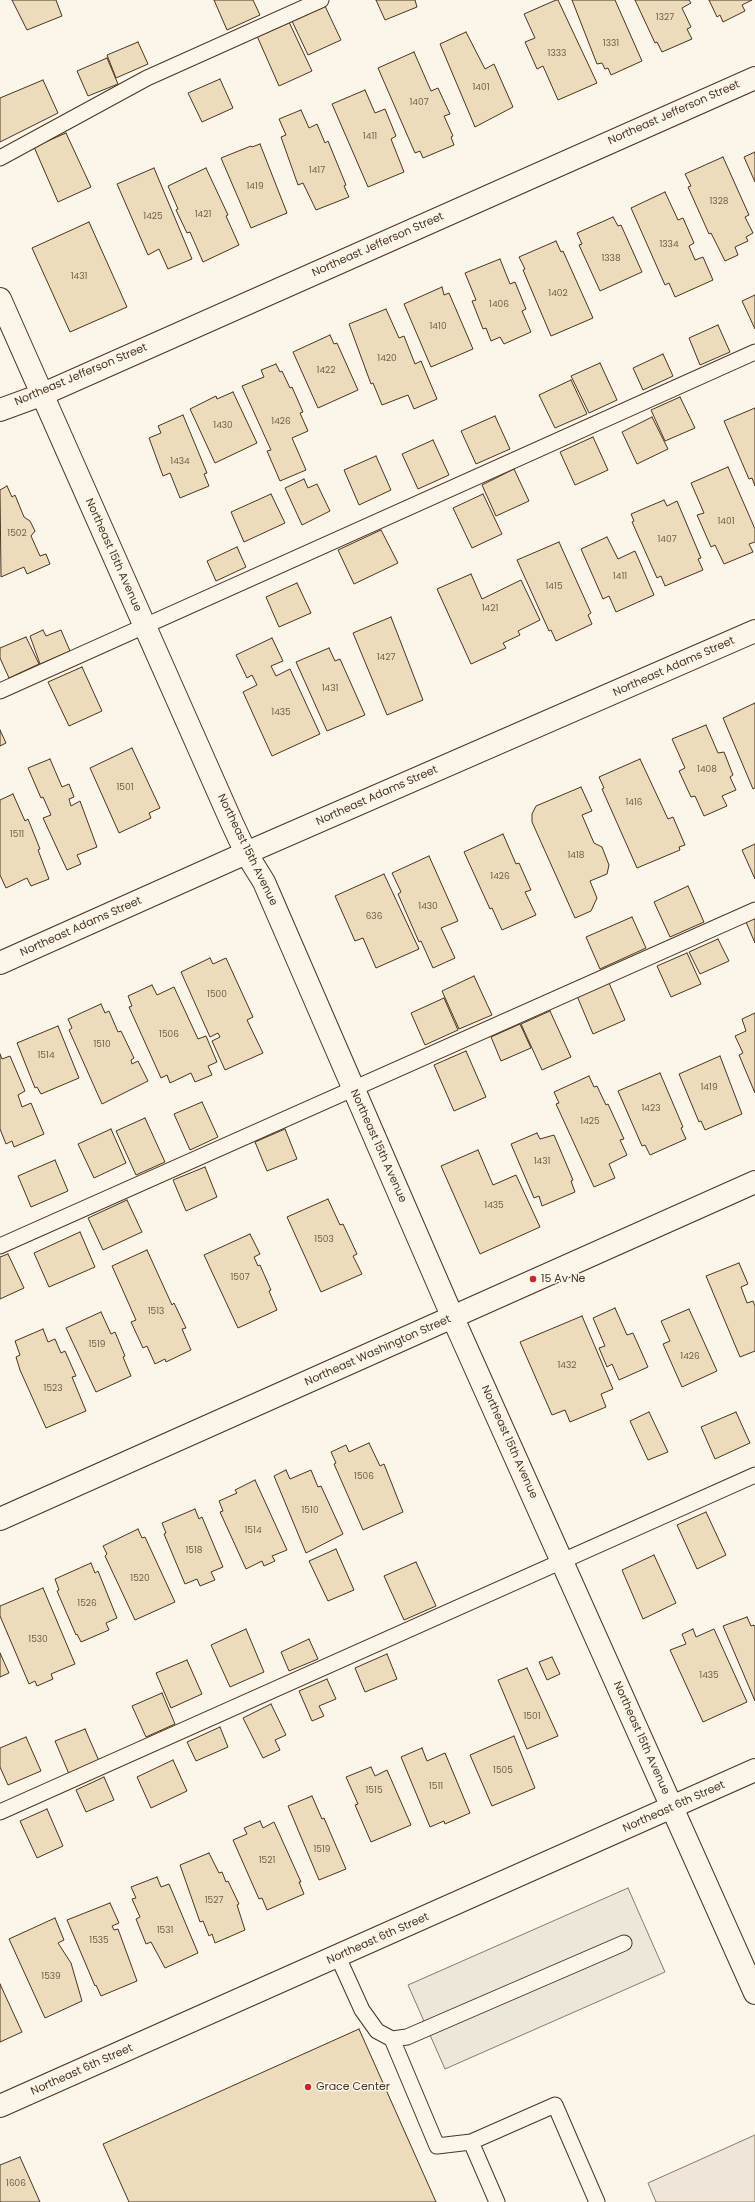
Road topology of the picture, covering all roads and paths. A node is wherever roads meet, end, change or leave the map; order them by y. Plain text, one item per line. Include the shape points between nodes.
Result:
1 (321, 0) edge
2 (755, 78) edge
3 (0, 158) edge
4 (0, 300) edge
5 (755, 352) edge
6 (41, 395) junction
7 (0, 410) edge
8 (144, 626) junction
9 (755, 631) edge
10 (0, 691) edge
11 (246, 853) junction
12 (755, 910) edge
13 (0, 963) edge
14 (354, 1089) junction
15 (755, 1182) edge
16 (0, 1246) edge
17 (453, 1318) junction
18 (755, 1475) edge
19 (0, 1519) edge
20 (563, 1560) junction
21 (755, 1770) edge
22 (672, 1807) junction
23 (0, 1812) edge
24 (624, 1943) dead end
25 (338, 1957) junction
26 (755, 1993) edge
27 (392, 2039) junction
28 (0, 2106) edge
29 (471, 2142) junction
30 (497, 2202) edge
31 (597, 2202) edge

1 - 3 lane via 147,78
2 - 6 street, Northeast Jefferson Street
4 - 6 street, Northeast 15th Avenue
5 - 8 lane
6 - 7 street, Northeast Jefferson Street
6 - 8 street, Northeast 15th Avenue
8 - 10 lane
8 - 11 street, Northeast 15th Avenue
9 - 11 street, Northeast Adams Street
11 - 13 street, Northeast Adams Street
11 - 14 street, Northeast 15th Avenue via 264,882
12 - 14 lane
14 - 16 lane via 315,1104
14 - 17 street, Northeast 15th Avenue
15 - 17 street, Northeast Washington Street
17 - 19 street, Northeast Washington Street
17 - 20 street, Northeast 15th Avenue
18 - 20 lane
20 - 22 street, Northeast 15th Avenue
20 - 23 lane
21 - 22 street, Northeast 6th Street
22 - 25 street, Northeast 6th Street
22 - 26 street, Northeast 15th Avenue
24 - 27 lane via 407,2037
25 - 27 lane via 362,2010 377,2031
25 - 28 street, Northeast 6th Street
27 - 29 lane via 438,2146
29 - 30 lane
29 - 31 lane via 555,2105

